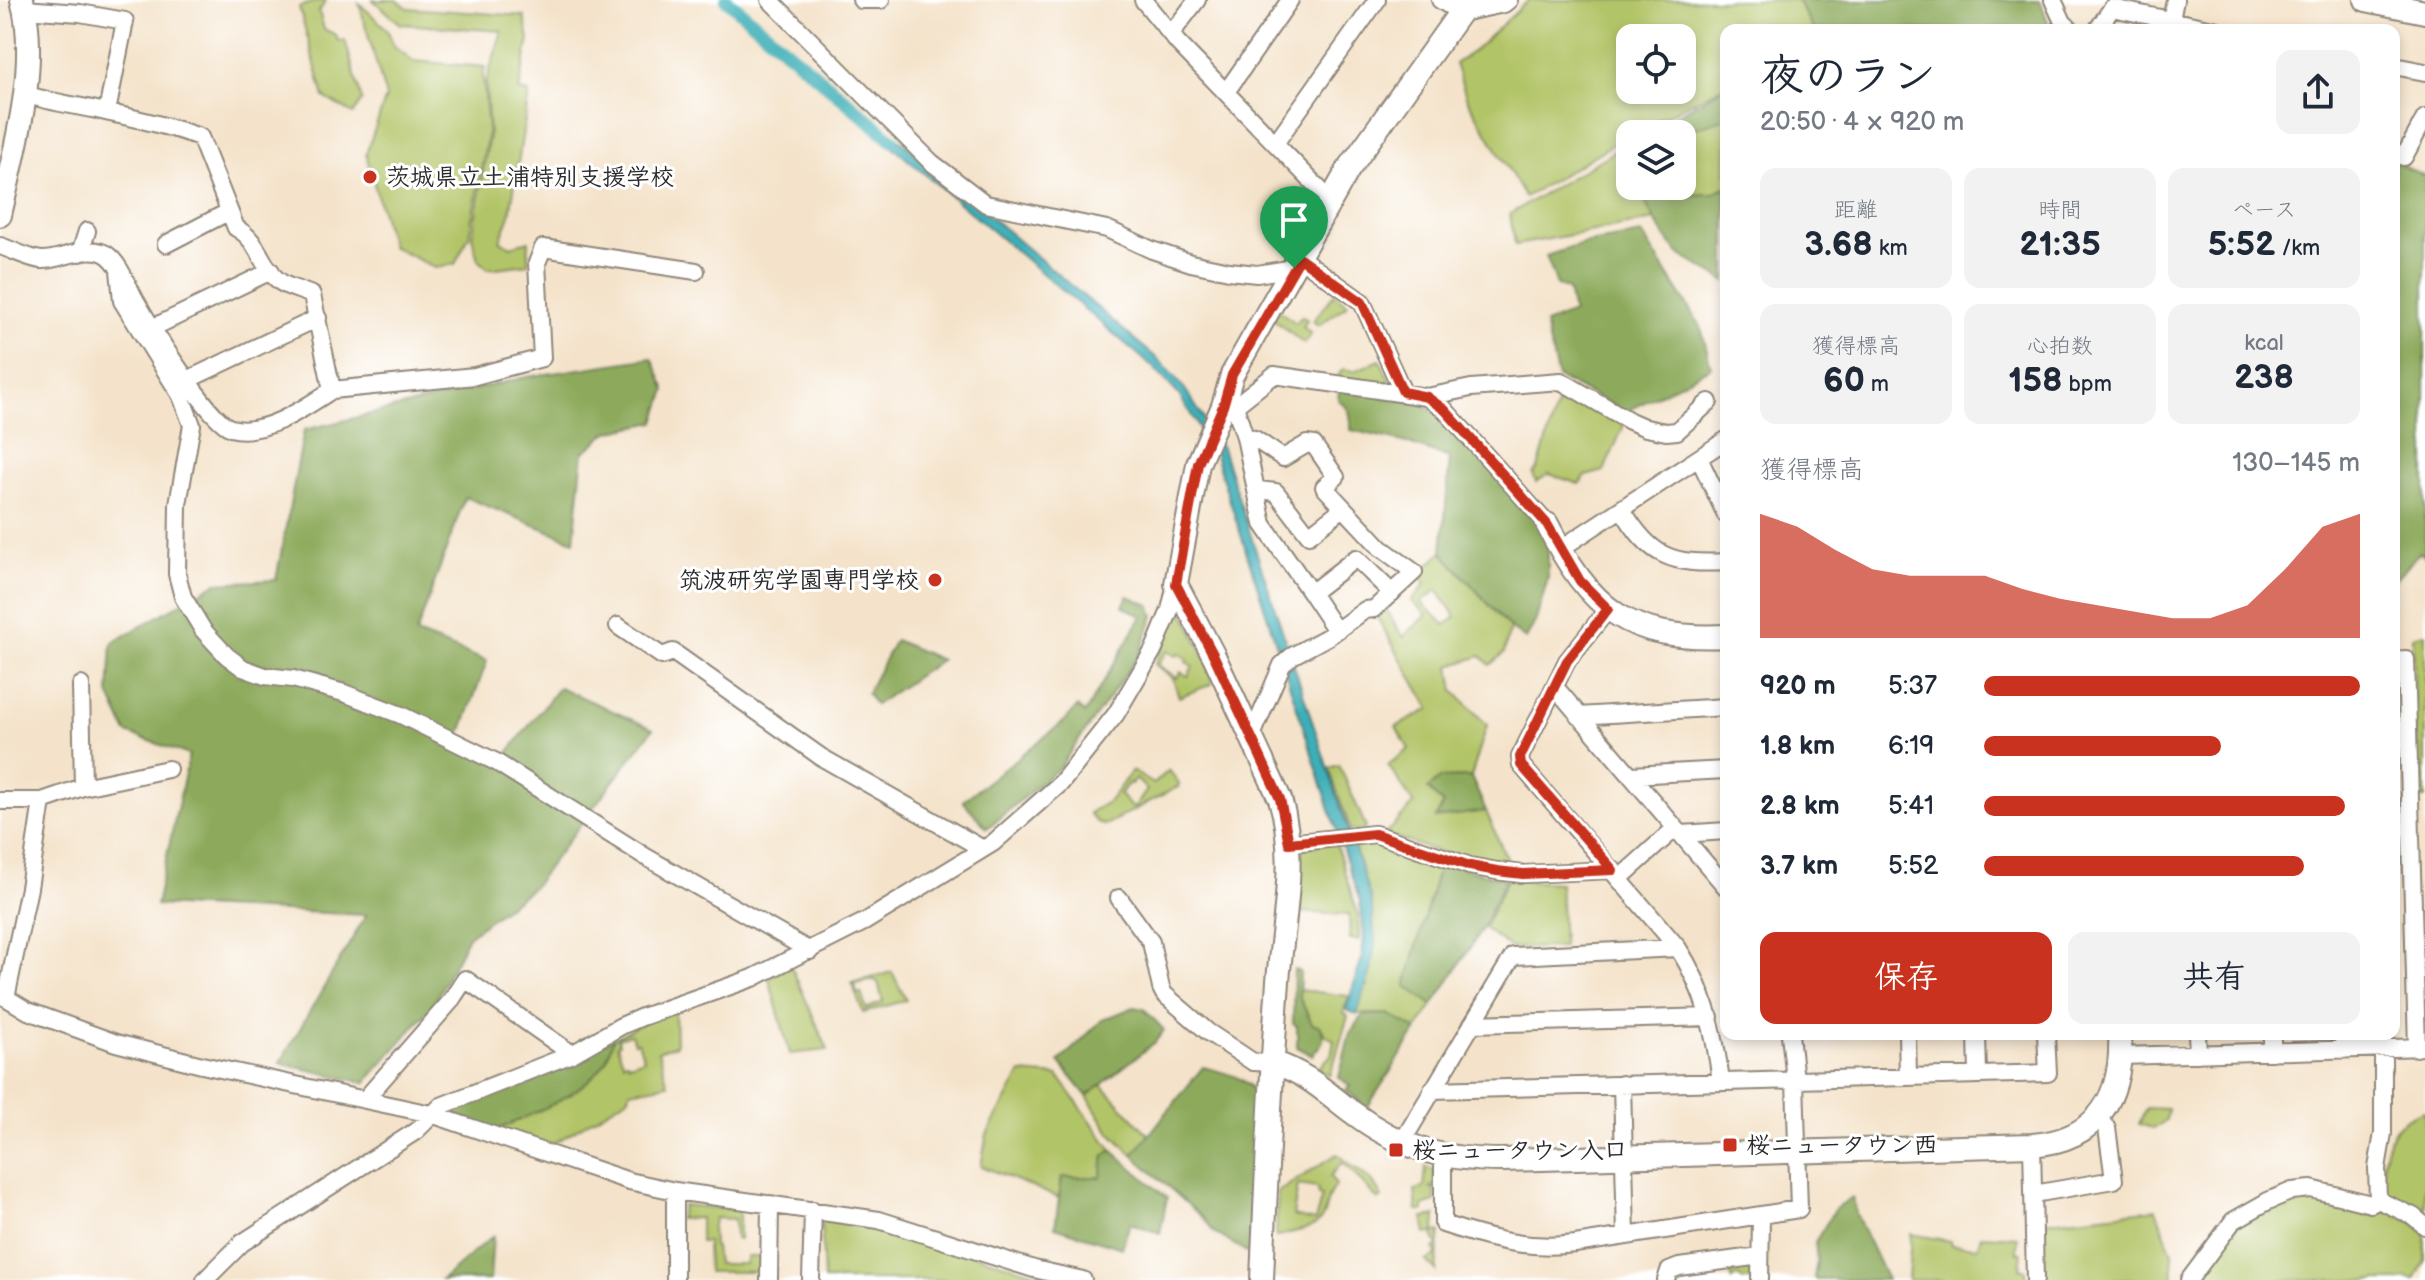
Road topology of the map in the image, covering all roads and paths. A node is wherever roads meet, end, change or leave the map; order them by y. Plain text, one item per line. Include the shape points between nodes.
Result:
1 (770, 0) edge
2 (861, 0) edge
3 (881, 0) edge
4 (1143, 0) edge
5 (1197, 0) edge
6 (1290, 0) edge
7 (1377, 0) edge
8 (1440, 0) edge
9 (1509, 0) edge
10 (2053, 0) edge
11 (2175, 0) edge
12 (2366, 0) edge
13 (23, 4) edge
14 (1465, 7) edge
15 (2425, 12) edge
16 (2171, 20) junction
17 (2065, 24) edge
18 (2101, 24) edge
19 (2190, 24) edge
20 (1171, 34) junction
21 (2400, 67) edge
22 (2425, 72) edge
23 (1226, 92) junction
24 (24, 94) junction
25 (107, 112) junction
26 (2425, 118) edge
27 (1276, 142) junction
28 (2400, 155) edge
29 (1330, 200) junction
30 (228, 212) junction
31 (0, 215) edge
32 (87, 231) dead end
33 (166, 244) dead end
34 (0, 246) edge
35 (80, 253) junction
36 (1297, 263) junction
37 (119, 270) junction
38 (271, 271) junction
39 (696, 271) dead end
40 (318, 318) junction
41 (152, 328) junction
42 (187, 380) junction
43 (332, 390) junction
44 (1403, 392) junction
45 (1427, 397) junction
46 (1709, 402) dead end
47 (1229, 406) junction
48 (1245, 437) junction
49 (1720, 444) edge
50 (1699, 458) junction
51 (1258, 490) junction
52 (1720, 502) edge
53 (1342, 509) junction
54 (1622, 509) junction
55 (1547, 524) joint
56 (1560, 549) junction
57 (1720, 562) edge
58 (1176, 584) junction
59 (1311, 593) junction
60 (1392, 593) junction
61 (1608, 609) junction
62 (618, 626) dead end
63 (1335, 629) junction
64 (1720, 636) edge
65 (2400, 660) edge
66 (81, 685) dead end
67 (1555, 687) junction
68 (1720, 707) edge
69 (1578, 716) junction
70 (1251, 738) junction
71 (168, 769) dead end
72 (1720, 770) edge
73 (1631, 775) junction
74 (83, 787) junction
75 (0, 801) edge
76 (42, 801) junction
77 (1720, 831) edge
78 (1676, 833) junction
79 (1289, 843) junction
80 (983, 849) junction
81 (2418, 871) edge
82 (1617, 874) junction
83 (1720, 881) edge
84 (1119, 898) dead end
85 (1678, 948) junction
86 (810, 951) junction
87 (2420, 980) edge
88 (3, 996) edge
89 (1710, 1017) junction
90 (1472, 1024) junction
91 (1791, 1040) edge
92 (1907, 1040) edge
93 (1977, 1040) edge
94 (2046, 1040) edge
95 (2197, 1040) edge
96 (2272, 1040) edge
97 (2344, 1042) edge
98 (2121, 1045) edge
99 (2421, 1048) edge
100 (2383, 1049) junction
101 (2272, 1052) junction
102 (572, 1054) junction
103 (2198, 1054) junction
104 (1274, 1063) junction
105 (1978, 1075) junction
106 (1908, 1077) junction
107 (1795, 1080) junction
108 (1721, 1082) junction
109 (1622, 1084) junction
110 (1432, 1090) junction
111 (366, 1098) junction
112 (431, 1114) junction
113 (2099, 1117) junction
114 (1402, 1142) junction
115 (2032, 1145) junction
116 (1796, 1152) junction
117 (1443, 1156) junction
118 (1623, 1156) junction
119 (675, 1191) junction
120 (2034, 1194) junction
121 (2378, 1200) junction
122 (770, 1204) junction
123 (813, 1210) junction
124 (1761, 1216) junction
125 (2425, 1226) edge
126 (1626, 1236) junction
127 (1760, 1256) junction
128 (205, 1280) edge
129 (675, 1280) edge
130 (769, 1280) edge
131 (811, 1280) edge
132 (1083, 1280) edge
133 (1262, 1280) edge
134 (1666, 1280) edge
135 (1760, 1280) edge
136 (2035, 1280) edge
137 (2189, 1280) edge

1 - 36 street via 931,162 986,204 1107,229 1152,250 1229,271 1257,274
2 - 3 street
4 - 20 street
5 - 20 street
6 - 23 street
7 - 27 street
8 - 14 street
9 - 14 street
10 - 17 street
11 - 16 street
12 - 15 street
13 - 24 street
13 - 25 street via 125,21
14 - 29 street
16 - 18 street via 2112,8
16 - 19 street
20 - 23 street
21 - 22 street
23 - 27 street
24 - 25 street
24 - 31 street
25 - 30 street via 200,137
26 - 28 street via 2404,157
27 - 29 street
29 - 36 street
30 - 33 street
30 - 38 street via 236,228 250,235
32 - 35 street
34 - 35 street via 37,260
35 - 37 street via 107,254
36 - 44 street via 1362,302
36 - 47 street via 1232,375
37 - 41 street
37 - 86 street via 122,301 181,396 192,425 178,504 177,574 183,597 203,630 227,656 265,676 344,693 401,715 496,762 646,857
38 - 40 street via 281,282 312,295
38 - 41 street
39 - 43 street via 543,248 537,263 542,358 475,376
40 - 42 street
40 - 43 street
41 - 42 street
42 - 43 street via 230,428 258,427 295,415
44 - 45 street
44 - 47 street via 1274,375
45 - 46 street via 1561,381 1630,421 1666,432 1677,431
45 - 55 street via 1445,410
47 - 48 street
47 - 58 street via 1209,436 1193,480
48 - 51 street
48 - 53 street via 1283,458 1314,445 1336,477 1324,487
49 - 50 street
50 - 52 street
50 - 54 street
51 - 53 street via 1276,492 1309,535
51 - 59 street via 1263,524
53 - 60 street via 1414,572
54 - 56 street
54 - 57 street via 1643,541 1664,556 1691,564
55 - 56 street
56 - 61 street via 1580,581
58 - 70 street
58 - 80 street via 1144,670 1109,723 1061,783
59 - 60 street via 1356,558
59 - 63 street
60 - 63 street
61 - 64 street via 1635,625 1670,635
61 - 67 street via 1567,661
62 - 80 street via 662,656 673,652 821,757
63 - 70 street via 1286,661
65 - 81 street via 2406,659
66 - 74 street
67 - 69 street
67 - 82 street via 1520,757 1521,765
68 - 69 street
69 - 73 street
70 - 79 street via 1280,799
71 - 74 street
72 - 73 street
73 - 78 street
74 - 76 street
75 - 76 street
76 - 88 street via 29,888
77 - 78 street
78 - 82 street
78 - 83 street
79 - 82 street via 1375,834 1497,871
79 - 104 street
80 - 86 street
81 - 87 street
82 - 85 street
84 - 104 street via 1151,942 1164,994 1253,1062
85 - 89 street
85 - 90 street via 1513,956
86 - 102 street via 753,978 621,1026
87 - 99 street
88 - 111 street via 28,1011 116,1043
89 - 90 street
89 - 108 street
90 - 110 street
91 - 107 street
92 - 106 street
93 - 105 street
94 - 105 street via 2048,1073
95 - 103 street
96 - 101 street
97 - 100 street
97 - 101 street
98 - 103 street
98 - 113 street via 2114,1090
99 - 100 street
100 - 121 street
101 - 103 street
102 - 111 street via 465,979
102 - 112 street via 451,1101
104 - 114 street via 1297,1071
104 - 133 street
105 - 106 street
106 - 107 street
107 - 108 street
107 - 116 street
108 - 109 street
109 - 110 street
109 - 118 street
110 - 114 street
111 - 112 street
112 - 119 street via 608,1175
112 - 128 street via 416,1131 242,1243
113 - 115 street via 2066,1138
113 - 120 street via 2107,1128 2114,1180
114 - 117 street
115 - 116 street
115 - 120 street
116 - 118 street
116 - 124 street via 1799,1209
117 - 118 street
117 - 126 street via 1443,1224 1534,1247
118 - 126 street
119 - 122 street
119 - 129 street
120 - 136 street
121 - 125 street
121 - 137 street via 2371,1204 2311,1189 2268,1201 2233,1221
122 - 123 street
122 - 130 street
123 - 131 street
123 - 132 street via 879,1220
124 - 126 street
124 - 127 street
127 - 134 street via 1673,1268
127 - 135 street

